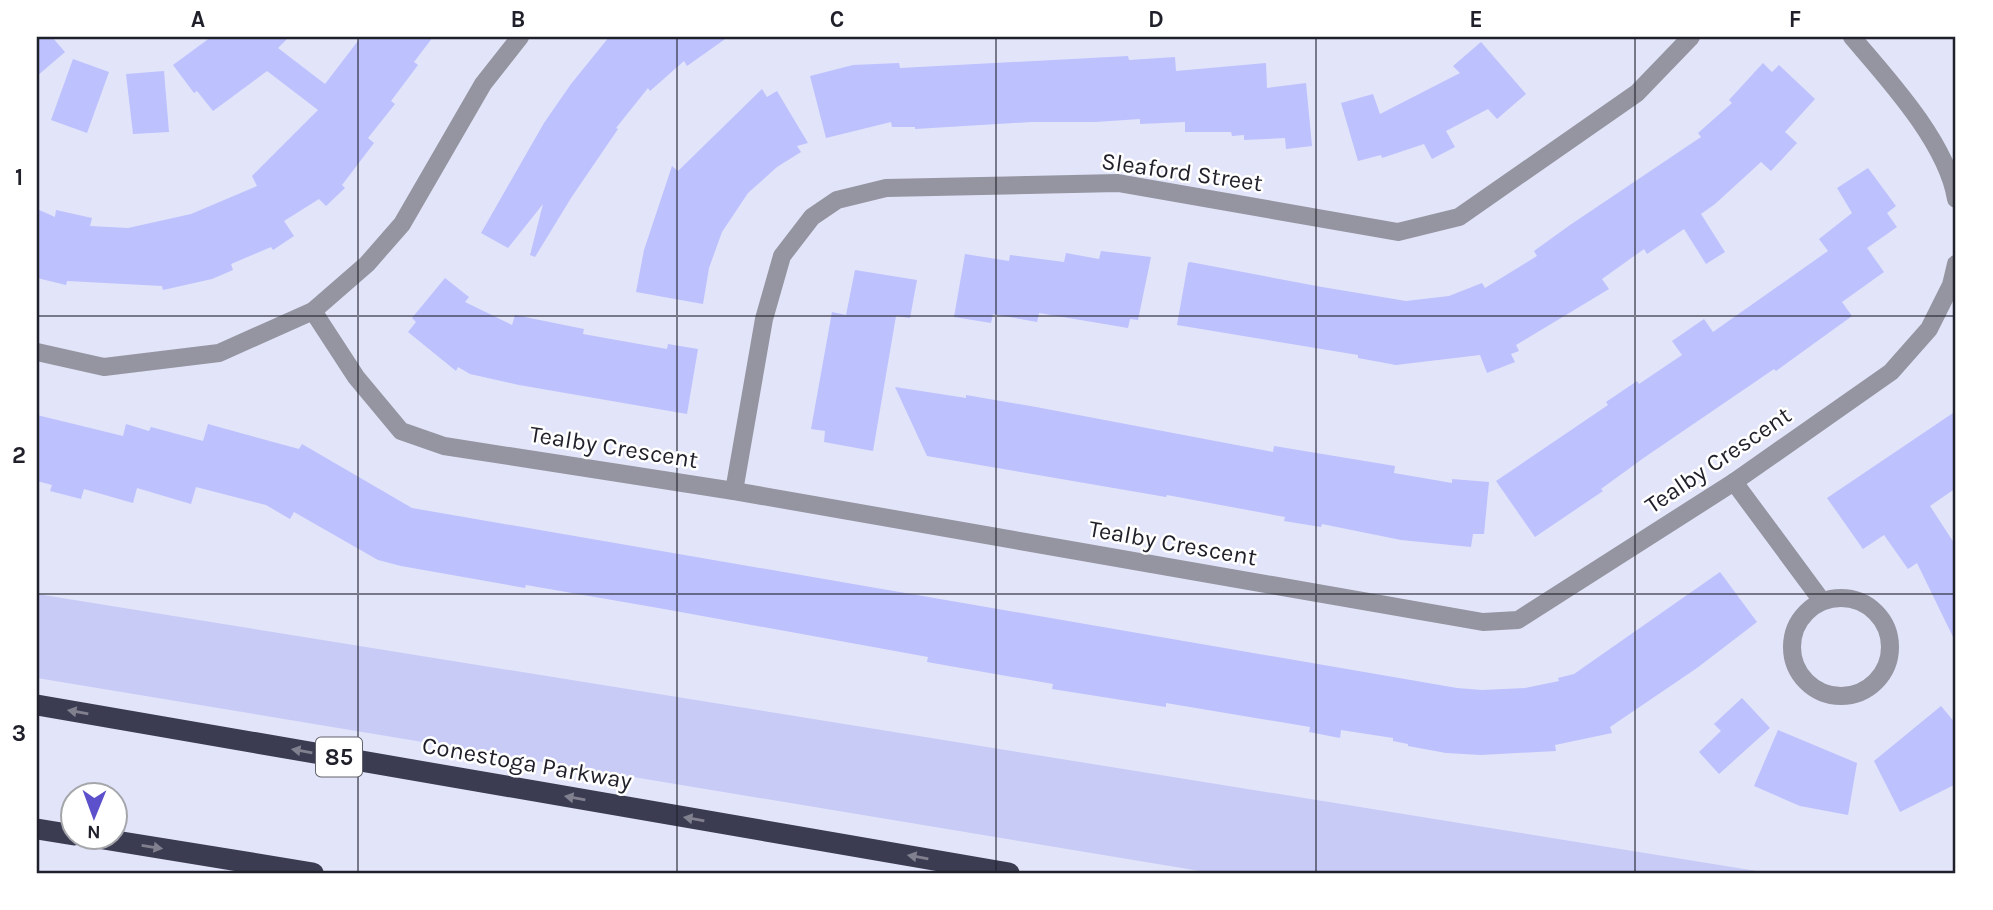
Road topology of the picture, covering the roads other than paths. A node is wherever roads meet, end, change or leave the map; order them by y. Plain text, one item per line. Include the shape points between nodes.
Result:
1 (520, 37) edge
2 (1691, 37) edge
3 (1852, 37) edge
4 (1956, 199) edge
5 (1956, 264) edge
6 (313, 311) junction
7 (37, 352) edge
8 (1734, 482) junction
9 (734, 491) junction
10 (1822, 601) junction
11 (37, 705) edge
12 (37, 829) edge
13 (60, 833) edge
14 (130, 843) edge
15 (313, 873) edge
16 (1009, 873) edge

1 - 6 street via 483,85 402,225 367,264
2 - 9 street, Sleaford Street via 1637,93 1459,217 1398,232 1118,183 886,188 837,200 812,217 782,256 764,319
3 - 4 street via 1934,142 1953,180
5 - 8 street, Tealby Crescent via 1929,329 1891,372
6 - 7 street via 219,353 104,367
6 - 9 street, Tealby Crescent via 356,377 401,432 444,446
8 - 9 street, Tealby Crescent via 1518,620 1483,622
8 - 10 street
10 - 10 street via 1839,597 1860,601 1875,610 1886,625 1890,660 1869,688 1853,695 1822,693 1809,685 1793,659 1797,623
16 -> 11 highway, Conestoga Parkway / 85
12 - 13 highway
14 -> 15 highway

